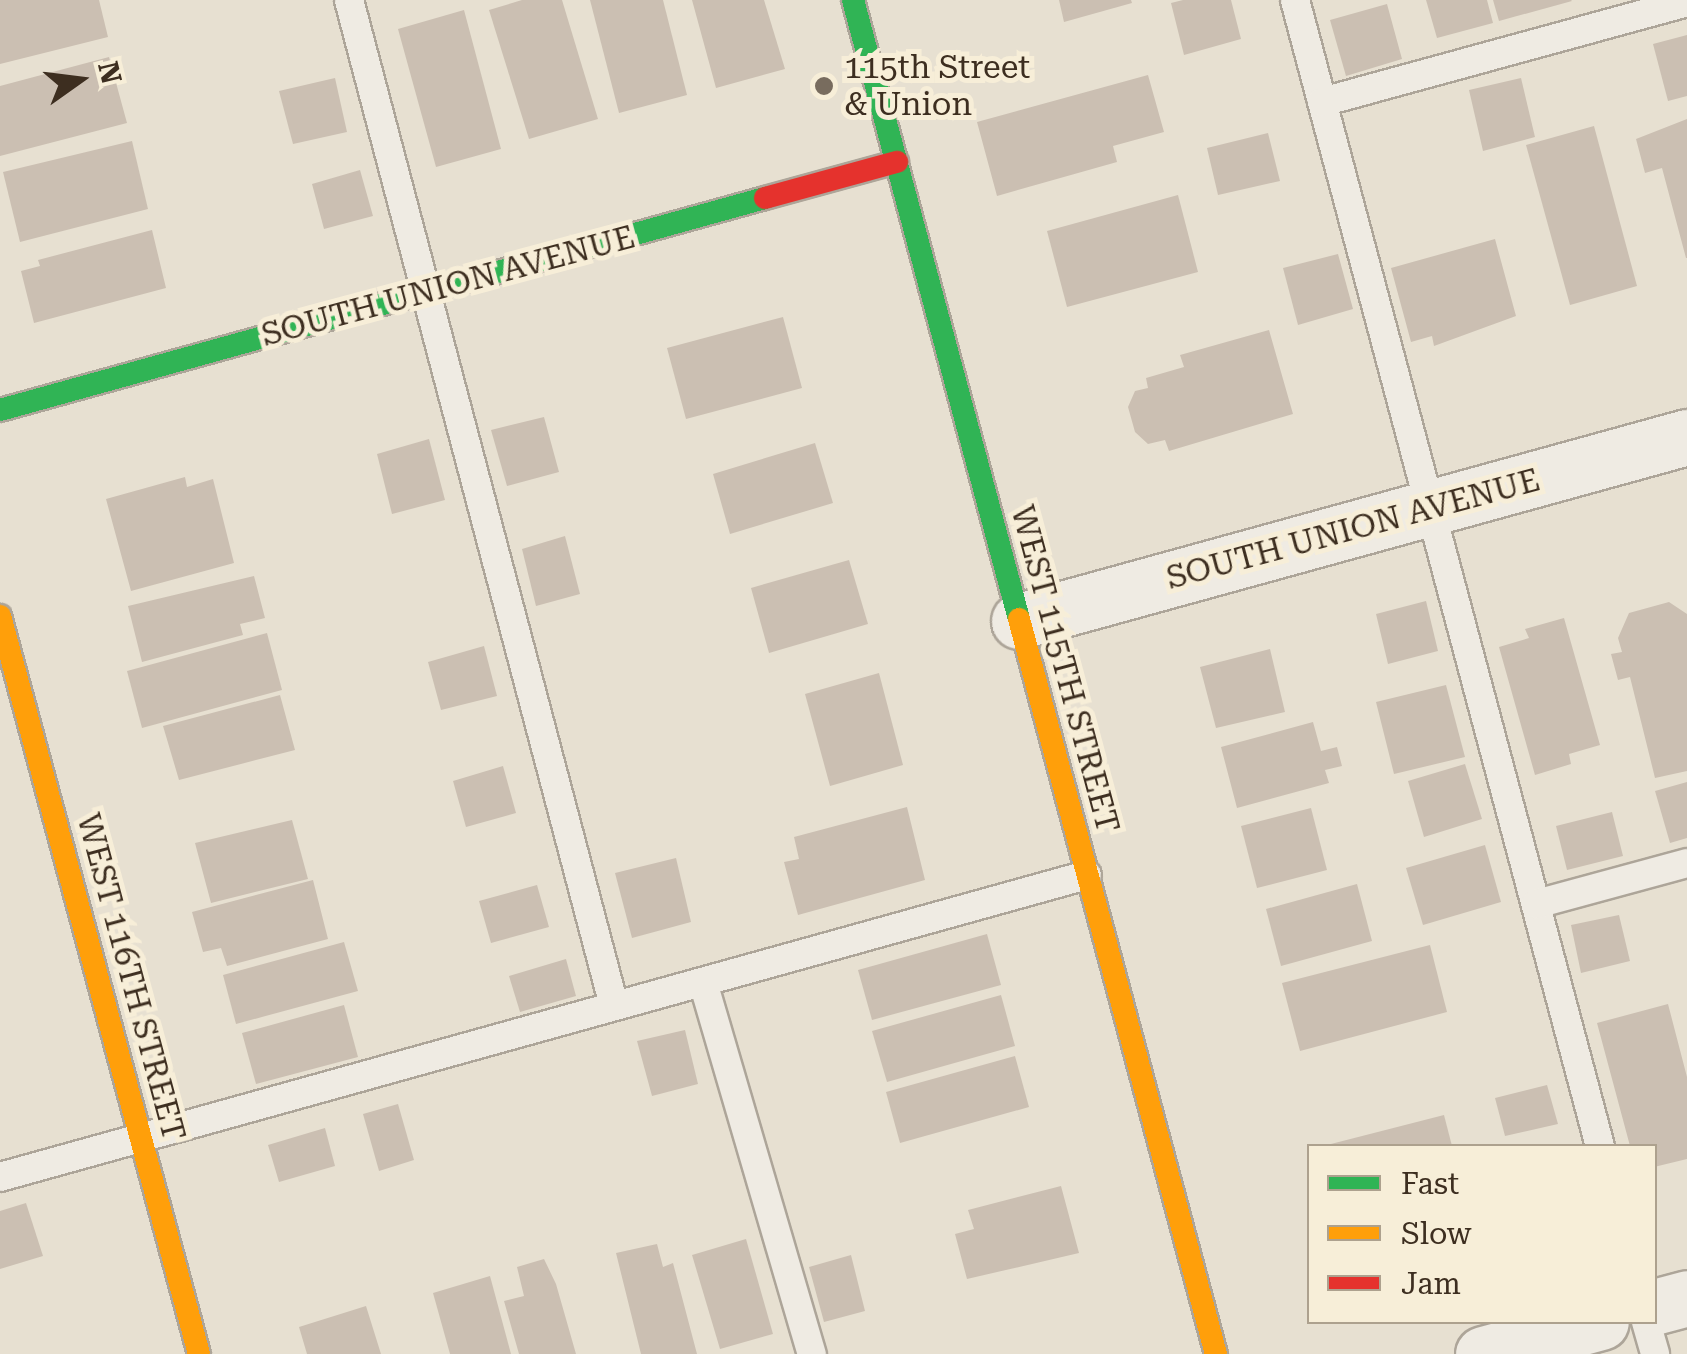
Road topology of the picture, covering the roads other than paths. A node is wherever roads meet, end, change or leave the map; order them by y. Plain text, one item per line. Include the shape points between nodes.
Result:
1 (349, 0) edge
2 (852, 0) edge
3 (1295, 0) edge
4 (1687, 2) edge
5 (1322, 102) junction
6 (896, 162) junction
7 (426, 292) junction
8 (0, 410) edge
9 (1687, 436) edge
10 (1430, 508) junction
11 (0, 616) edge
12 (1020, 621) junction
13 (1687, 864) edge
14 (1088, 875) junction
15 (1536, 904) junction
16 (702, 982) junction
17 (614, 1006) junction
18 (140, 1138) junction
19 (1599, 1144) edge
20 (0, 1177) edge
21 (1687, 1298) edge
22 (1657, 1306) edge
23 (1594, 1324) edge
24 (1647, 1324) edge
25 (199, 1354) edge
26 (812, 1354) edge
27 (1216, 1354) edge
28 (1483, 1354) edge
29 (1655, 1354) edge

1 - 7 lane
2 - 6 street, WEST 115TH STREET
3 - 5 lane
4 - 5 lane
5 - 10 lane
6 - 7 street, SOUTH UNION AVENUE
6 - 12 street, WEST 115TH STREET
7 - 8 street, SOUTH UNION AVENUE
7 - 17 lane
9 - 10 street, SOUTH UNION AVENUE
10 - 12 street, SOUTH UNION AVENUE
10 - 15 lane
11 - 18 street, WEST 116TH STREET
12 - 14 street, WEST 115TH STREET
13 - 15 lane
14 - 16 lane
14 - 27 street, WEST 115TH STREET
15 - 19 lane
16 - 17 lane
16 - 26 lane
17 - 18 lane
18 - 20 lane
18 - 25 street, WEST 116TH STREET
21 - 22 street
23 - 28 street
24 - 29 lane

